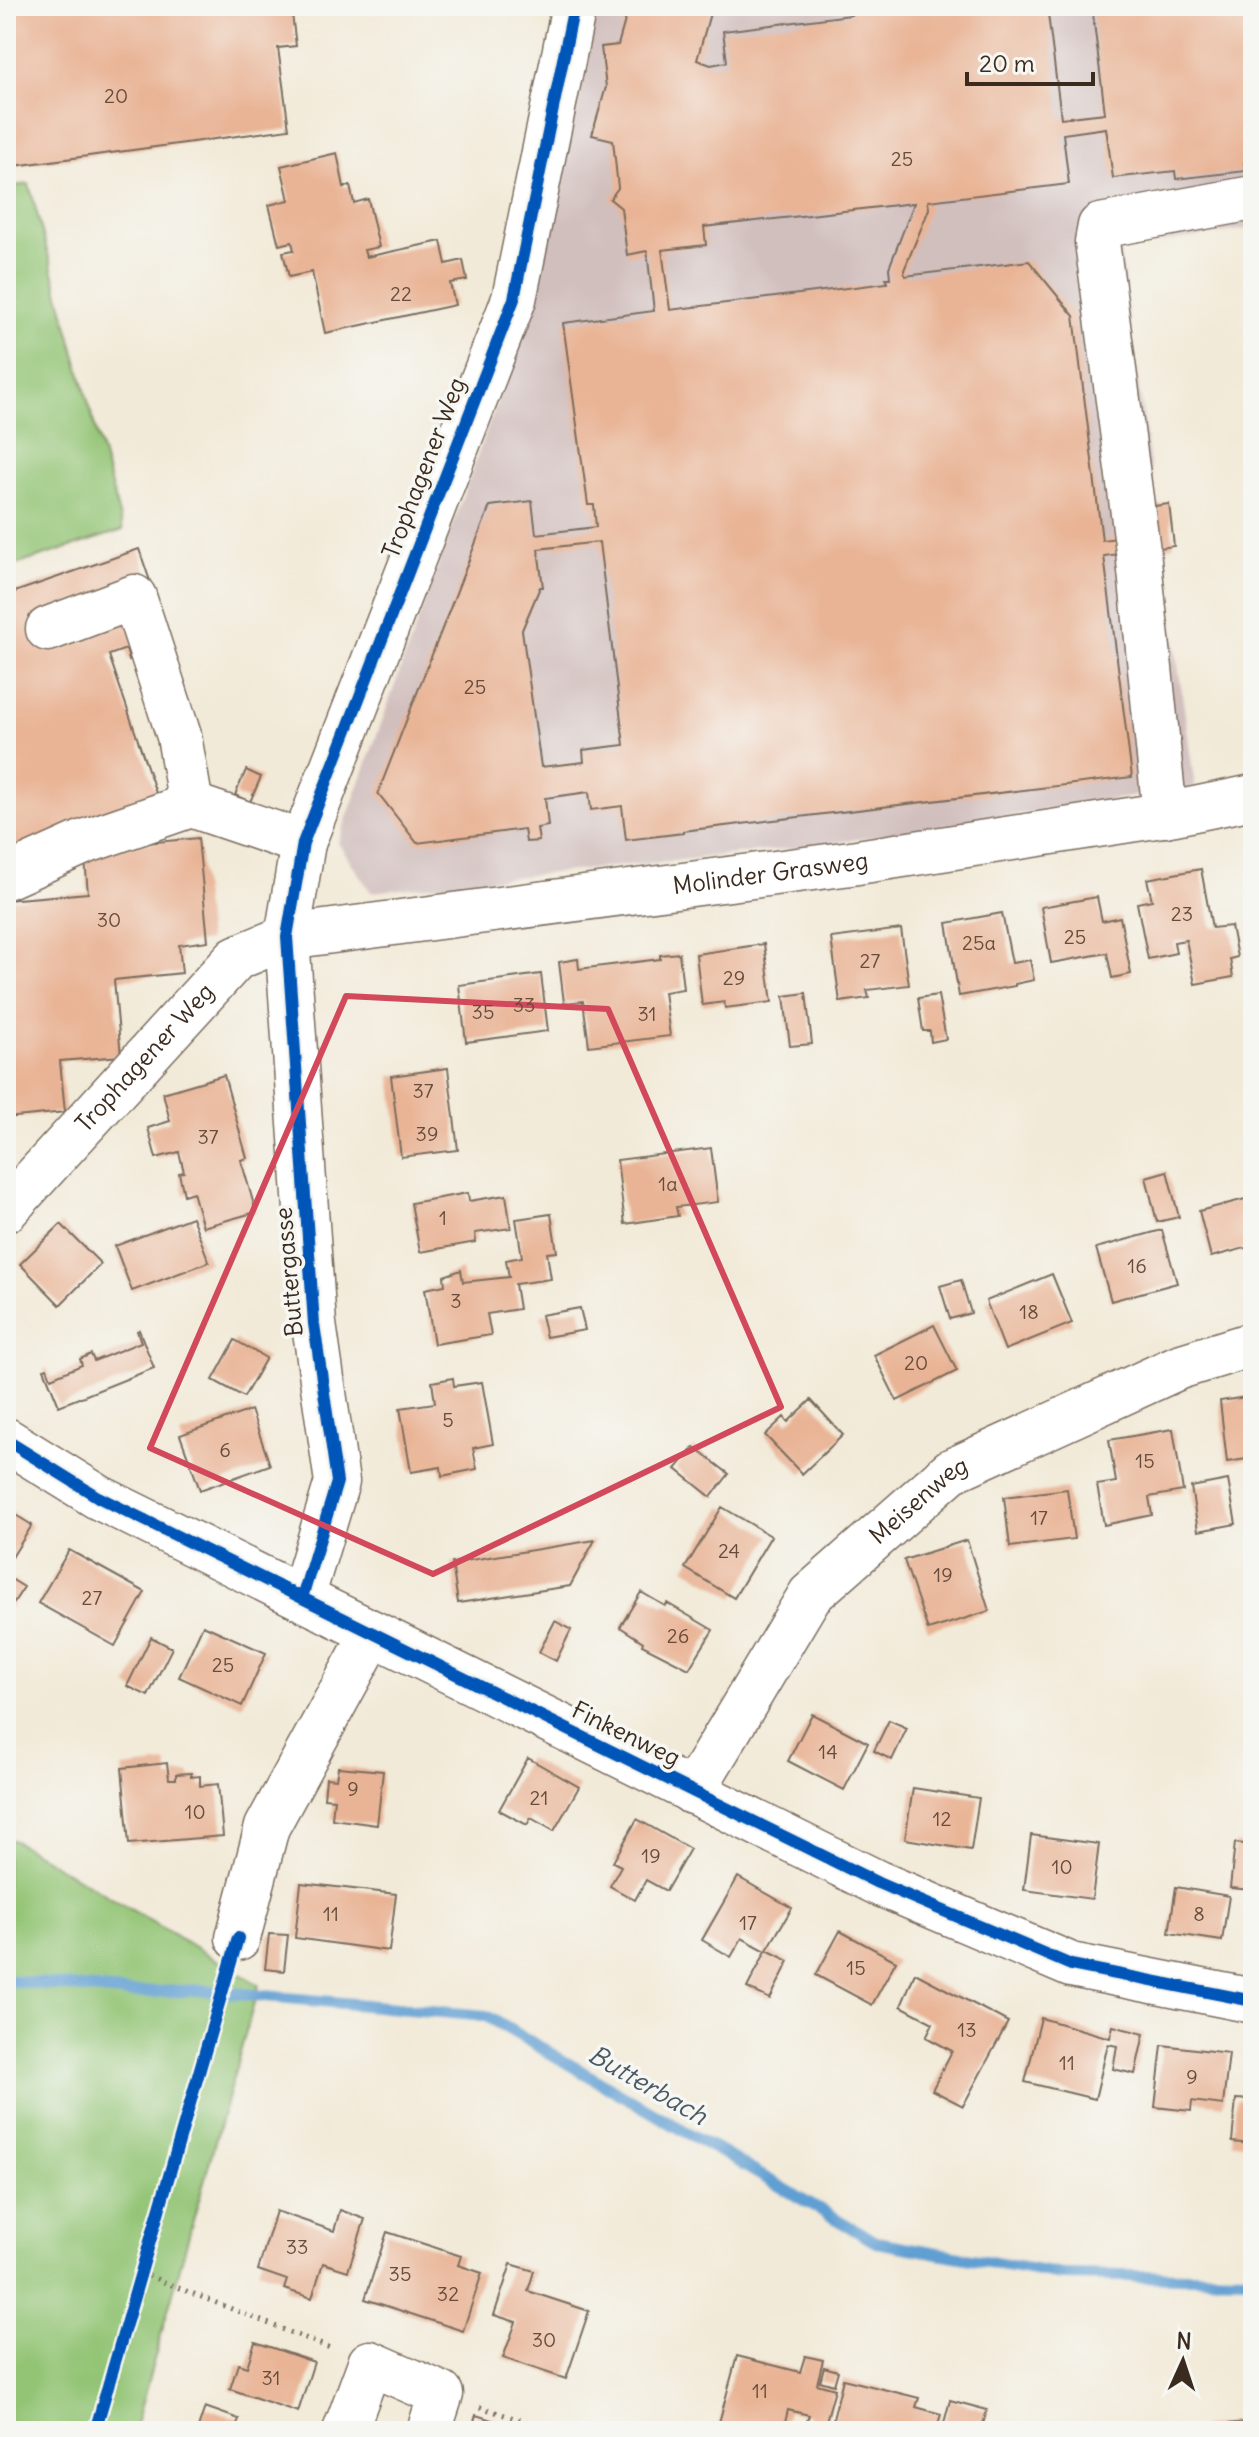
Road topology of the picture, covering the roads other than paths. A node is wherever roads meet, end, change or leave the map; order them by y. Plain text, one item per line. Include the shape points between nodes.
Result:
1 (574, 6) edge
2 (1253, 198) edge
3 (48, 629) dead end
4 (1253, 797) edge
5 (191, 805) junction
6 (1165, 815) junction
7 (303, 843) junction
8 (6, 877) edge
9 (287, 937) junction
10 (6, 1210) edge
11 (1253, 1344) edge
12 (6, 1440) edge
13 (302, 1598) junction
14 (373, 1633) junction
15 (692, 1792) junction
16 (238, 1938) dead end
17 (1253, 2001) edge
18 (435, 2412) edge
19 (345, 2431) edge

1 - 7 street, Trophagener Weg via 514,299
2 - 6 street via 1100,226 1097,242 1138,551
3 - 5 street via 134,597 179,736
4 - 6 street, Molinder Grasweg
5 - 7 street
5 - 8 street via 84,842
6 - 9 street, Molinder Grasweg via 851,863
7 - 9 street, Trophagener Weg
9 - 10 street, Trophagener Weg via 236,958
9 - 13 street, Buttergasse via 314,1324 337,1482
11 - 15 street, Meisenweg via 1179,1367 951,1471 810,1595
12 - 13 street, Finkenweg via 98,1497
13 - 14 street, Finkenweg
14 - 15 street, Finkenweg
14 - 16 street via 267,1827
15 - 17 street, Finkenweg via 878,1883 1071,1965
18 - 19 street via 370,2363

